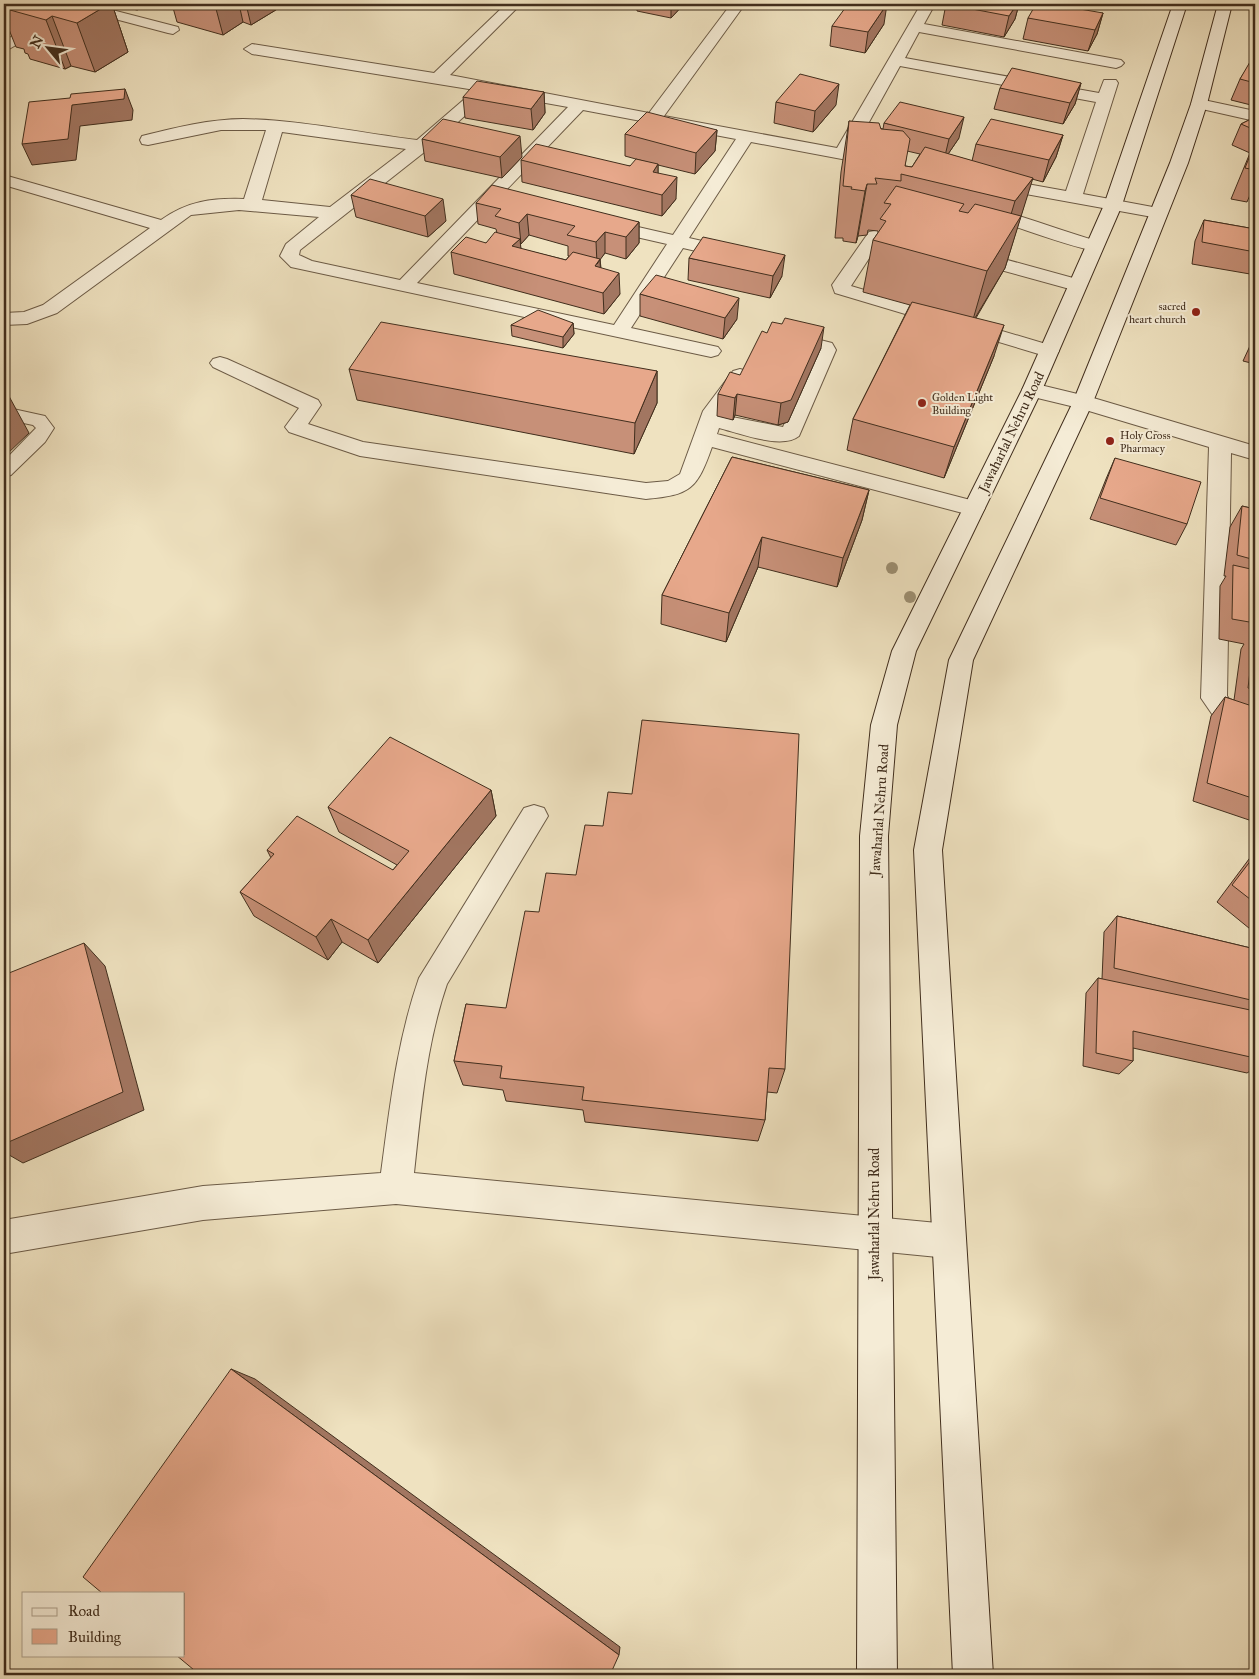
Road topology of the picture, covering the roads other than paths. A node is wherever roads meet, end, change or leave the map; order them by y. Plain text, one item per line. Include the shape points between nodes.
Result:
1 (78, 4) edge
2 (514, 4) edge
3 (738, 4) edge
4 (928, 4) edge
5 (1180, 4) edge
6 (1225, 4) edge
7 (915, 27) junction
8 (173, 30) dead end
9 (1122, 46) dead end
10 (4, 47) edge
11 (252, 50) dead end
12 (896, 61) junction
13 (1116, 63) junction
14 (438, 78) junction
15 (486, 88) junction
16 (1105, 99) junction
17 (1199, 104) junction
18 (579, 105) junction
19 (1255, 116) edge
20 (653, 119) junction
21 (276, 126) junction
22 (746, 136) junction
23 (148, 140) dead end
24 (421, 146) junction
25 (842, 154) junction
26 (890, 164) edge
27 (4, 180) edge
28 (977, 180) edge
29 (490, 198) junction
30 (1073, 198) junction
31 (509, 202) edge
32 (1113, 205) junction
33 (250, 206) junction
34 (968, 206) edge
35 (334, 212) junction
36 (1158, 214) junction
37 (584, 219) edge
38 (164, 226) junction
39 (678, 241) junction
40 (930, 245) edge
41 (1094, 246) junction
42 (949, 250) edge
43 (752, 258) edge
44 (1077, 285) junction
45 (404, 286) junction
46 (4, 319) edge
47 (619, 332) junction
48 (711, 351) dead end
49 (1049, 351) junction
50 (220, 363) dead end
51 (1032, 390) junction
52 (1082, 402) junction
53 (4, 413) edge
54 (708, 428) junction
55 (1220, 443) junction
56 (1255, 453) edge
57 (4, 471) edge
58 (974, 508) junction
59 (1255, 721) edge
60 (534, 816) dead end
61 (396, 1188) junction
62 (874, 1233) junction
63 (4, 1237) edge
64 (948, 1242) junction
65 (876, 1675) edge
66 (973, 1675) edge

1 - 8 lane
1 - 10 street
2 - 14 street
3 - 20 street
4 - 7 street
5 - 32 street, Jawaharlal Nehru Road
6 - 17 street
7 - 12 street
7 - 13 street
9 - 13 street
11 - 14 street
12 - 16 street
12 - 25 street
13 - 16 street
14 - 15 street
15 - 18 street
15 - 24 street
16 - 30 street
17 - 19 street
17 - 36 street
18 - 20 street
18 - 29 street
20 - 22 street
21 - 23 street via 221,125
21 - 24 street
21 - 33 street
22 - 25 street
22 - 39 street
24 - 35 street
25 - 26 street
27 - 38 street
28 - 30 street
29 - 31 street
29 - 45 street
30 - 32 street
32 - 36 street
32 - 41 street, Jawaharlal Nehru Road
33 - 35 street
33 - 38 street via 200,205
34 - 41 street
35 - 45 street via 292,248 289,256 308,266
36 - 52 street
37 - 39 street
38 - 46 street via 50,310 27,318
39 - 43 street
39 - 47 street
40 - 49 street via 891,234 875,236 841,285 842,289
41 - 44 street, Jawaharlal Nehru Road
42 - 44 street
44 - 49 street, Jawaharlal Nehru Road
45 - 47 street
47 - 48 street
49 - 51 street, Jawaharlal Nehru Road
50 - 54 street via 310,405 296,427 360,449 646,490 670,490 690,478
51 - 52 street
51 - 58 street, Jawaharlal Nehru Road
52 - 55 street
52 - 64 street via 961,660 928,850
53 - 57 lane via 39,420 44,428 39,438
54 - 54 street via 713,412 760,348 779,336 824,347 826,350 787,435
54 - 58 street
55 - 56 street
55 - 59 street via 1214,698 1221,707
58 - 62 street, Jawaharlal Nehru Road via 904,652 884,725 874,836
60 - 61 street via 434,978 424,1002 416,1034
61 - 62 street
61 - 63 street via 203,1203
62 - 64 street
62 - 65 street, Jawaharlal Nehru Road
64 - 66 street

